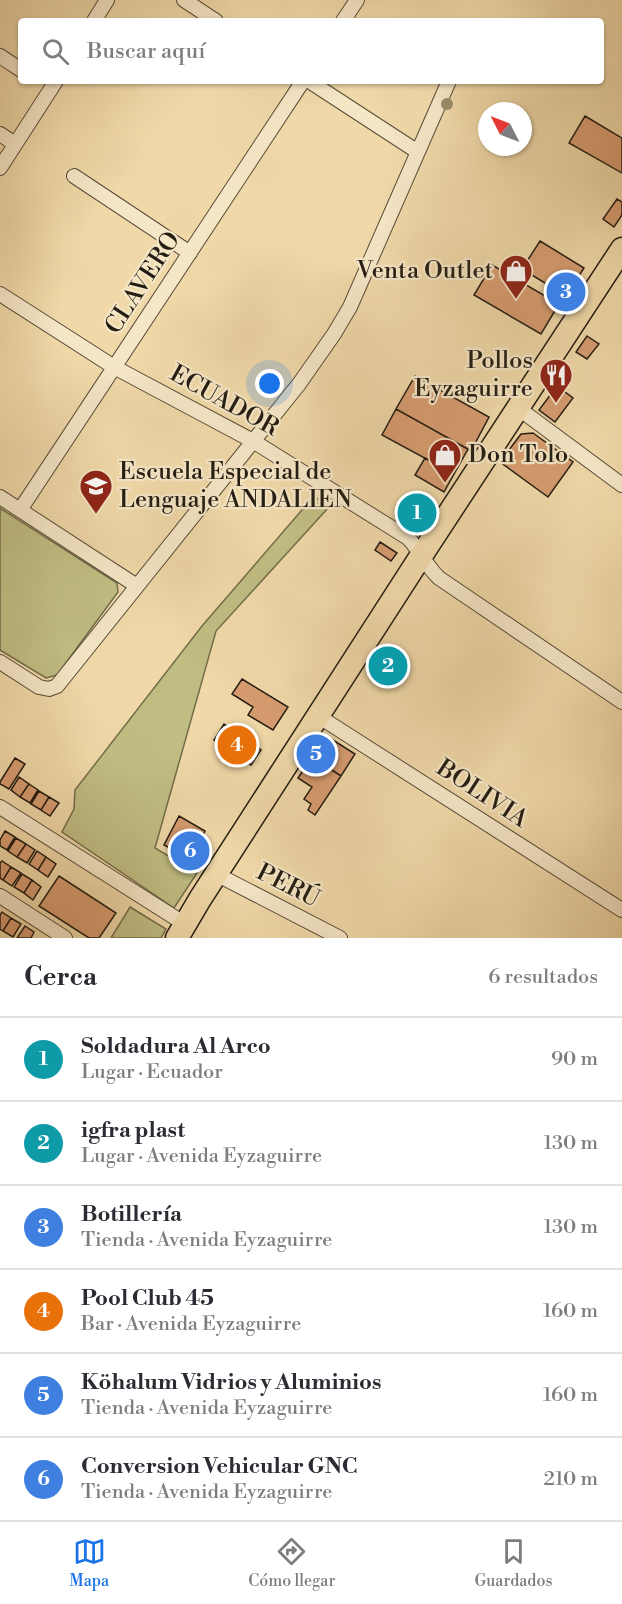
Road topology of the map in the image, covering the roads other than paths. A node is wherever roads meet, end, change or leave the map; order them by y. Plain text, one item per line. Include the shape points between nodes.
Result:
1 (107, 0) edge
2 (184, 0) edge
3 (357, 0) edge
4 (96, 18) edge
5 (211, 18) edge
6 (345, 18) edge
7 (0, 56) edge
8 (18, 68) edge
9 (48, 84) edge
10 (301, 84) edge
11 (314, 84) edge
12 (448, 84) edge
13 (0, 134) edge
14 (15, 144) junction
15 (418, 152) junction
16 (0, 168) edge
17 (74, 176) dead end
18 (190, 253) junction
19 (621, 254) edge
20 (0, 294) edge
21 (114, 367) junction
22 (518, 408) junction
23 (253, 441) junction
24 (622, 485) edge
25 (0, 497) edge
26 (20, 510) junction
27 (421, 556) junction
28 (137, 586) junction
29 (0, 662) edge
30 (622, 702) edge
31 (318, 716) junction
32 (0, 807) edge
33 (216, 874) junction
34 (0, 896) edge
35 (622, 910) edge
36 (181, 931) edge
37 (65, 938) edge
38 (340, 938) edge

1 - 4 street
2 - 5 street
3 - 6 street
7 - 8 street
9 - 14 street
10 - 18 street, CLAVERO
11 - 15 street
12 - 15 street
13 - 14 street
14 - 16 street
15 - 23 street via 345,316 318,360
17 - 18 street
18 - 21 street, CLAVERO
19 - 22 main road
20 - 21 street, ECUADOR
21 - 23 street, ECUADOR
21 - 26 street, CLAVERO
22 - 24 street
22 - 27 main road
23 - 27 street, ECUADOR via 408,538
23 - 28 street
25 - 26 street
26 - 28 street
27 - 30 street, ECUADOR via 439,578
27 - 31 main road
28 - 29 street via 53,688 39,687
31 - 33 main road
31 - 35 street, BOLIVIA
32 - 36 street
33 - 36 main road
33 - 38 street, PERÚ
34 - 37 street

